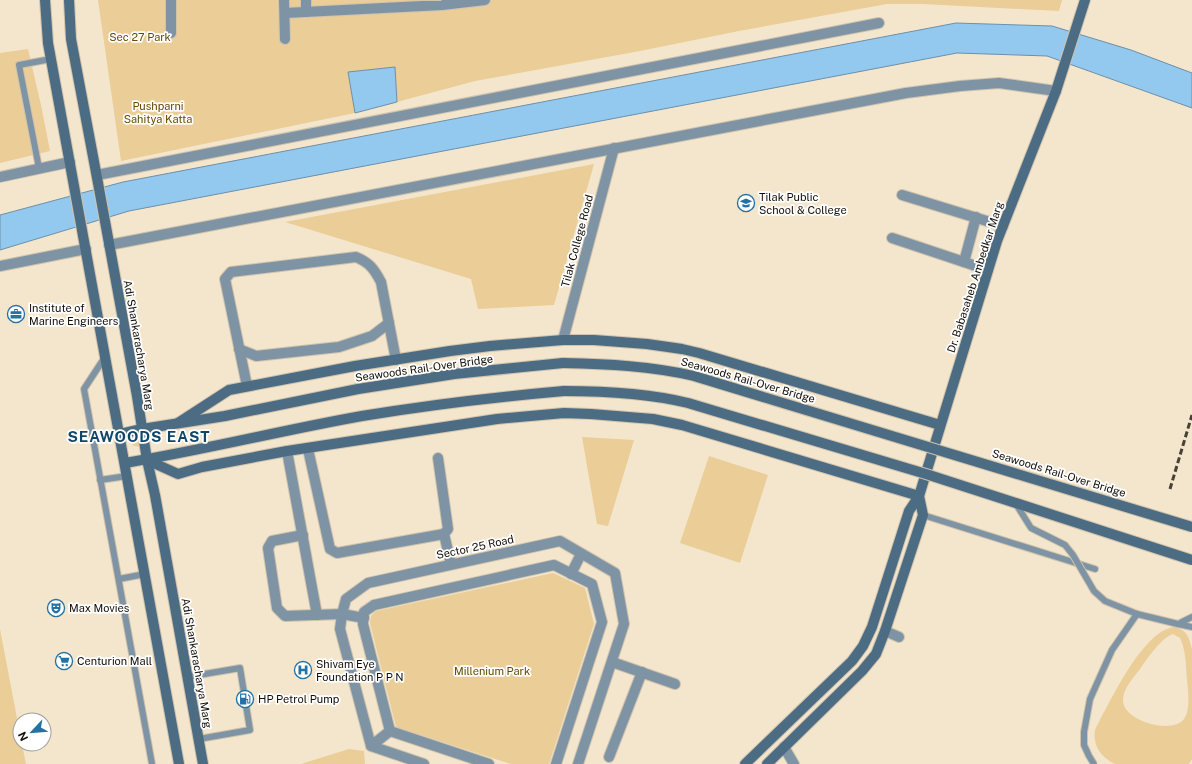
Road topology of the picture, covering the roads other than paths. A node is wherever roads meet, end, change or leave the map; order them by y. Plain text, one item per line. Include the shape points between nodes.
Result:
1 (45, 0) edge
2 (69, 0) edge
3 (171, 0) edge
4 (284, 0) edge
5 (306, 0) edge
6 (485, 0) edge
7 (1085, 0) edge
8 (285, 12) junction
9 (306, 12) junction
10 (879, 23) dead end
11 (171, 33) dead end
12 (285, 39) dead end
13 (50, 59) junction
14 (1057, 88) junction
15 (614, 148) junction
16 (70, 162) junction
17 (40, 168) junction
18 (0, 177) edge
19 (98, 179) junction
20 (902, 195) dead end
21 (976, 217) junction
22 (1003, 226) junction
23 (892, 238) dead end
24 (109, 245) junction
25 (86, 249) junction
26 (964, 262) junction
27 (0, 266) edge
28 (988, 270) junction
29 (389, 324) junction
30 (563, 340) junction
31 (239, 349) junction
32 (106, 356) junction
33 (396, 360) junction
34 (247, 386) junction
35 (178, 423) junction
36 (940, 425) junction
37 (142, 429) junction
38 (120, 434) junction
39 (308, 448) junction
40 (287, 451) junction
41 (438, 458) dead end
42 (147, 460) junction
43 (125, 464) junction
44 (127, 476) junction
45 (100, 480) junction
46 (919, 496) junction
47 (1016, 504) junction
48 (922, 515) junction
49 (1192, 527) edge
50 (444, 534) junction
51 (303, 536) junction
52 (581, 554) junction
53 (1192, 560) edge
54 (450, 564) junction
55 (1095, 569) dead end
56 (145, 574) junction
57 (571, 574) junction
58 (119, 579) junction
59 (342, 614) junction
60 (1136, 614) junction
61 (316, 615) junction
62 (1192, 617) edge
63 (364, 618) junction
64 (1178, 624) junction
65 (1192, 627) edge
66 (885, 631) junction
67 (899, 637) dead end
68 (612, 662) junction
69 (642, 672) junction
70 (187, 677) junction
71 (675, 684) dead end
72 (390, 732) junction
73 (198, 739) junction
74 (371, 746) junction
75 (784, 747) junction
76 (609, 757) dead end
77 (774, 762) edge
78 (152, 764) edge
79 (180, 764) edge
80 (203, 764) edge
81 (424, 764) edge
82 (489, 764) edge
83 (556, 764) edge
84 (578, 764) edge
85 (745, 764) edge
86 (794, 764) edge
87 (1094, 764) edge

1 - 13 main road
2 - 19 main road, Adi Shankaracharya Marg via 71,39
3 - 11 street
4 - 8 street
5 - 9 street
6 - 9 street via 442,5
7 - 14 main road, Dr. Babasaheb Ambedkar Marg
8 - 9 street
8 - 12 street
10 - 19 street
13 - 16 main road
13 - 17 lane via 19,65
14 - 15 street via 999,83 914,92
14 - 22 main road, Dr. Babasaheb Ambedkar Marg
15 - 24 street
15 - 30 street, Tilak College Road
16 - 17 street
16 - 25 main road
17 - 18 street
19 - 24 main road, Adi Shankaracharya Marg
20 - 21 street
21 - 22 street
21 - 26 street
22 - 28 main road, Dr. Babasaheb Ambedkar Marg
23 - 26 street
24 - 37 main road, Adi Shankaracharya Marg
25 - 27 street
25 - 32 main road
26 - 28 street
28 - 36 main road, Dr. Babasaheb Ambedkar Marg
29 - 31 street via 372,336 339,347 256,356
29 - 31 street via 381,282 367,262 356,257 231,272 225,279
29 - 33 street
30 - 33 main road via 477,348
30 - 36 main road via 630,342 688,350
31 - 34 street
32 - 38 main road
32 - 45 lane via 84,389
33 - 34 main road
34 - 35 main road via 229,390
35 - 37 main road, Seawoods Rail-Over Bridge
35 - 49 main road, Seawoods Rail-Over Bridge, bridge via 446,375 563,363 644,367 694,376
36 - 46 main road, Dr. Babasaheb Ambedkar Marg
37 - 38 main road, Seawoods Rail-Over Bridge
37 - 42 main road, Adi Shankaracharya Marg
38 - 43 main road
39 - 40 main road
39 - 46 main road via 496,419 564,413 623,416 682,425
39 - 50 street via 330,548 337,553
40 - 42 main road via 178,474
40 - 51 street
41 - 50 street via 448,529
42 - 43 main road
42 - 47 main road, bridge via 362,416 487,398 592,391 641,395 688,403
42 - 70 main road, Adi Shankaracharya Marg
43 - 44 main road
44 - 45 lane
44 - 56 main road
45 - 58 lane
46 - 48 main road, Dr. Babasaheb Ambedkar Marg
46 - 85 main road, Dr. Babasaheb Ambedkar Marg via 909,511 872,627 863,646 852,661
47 - 53 main road, bridge
47 - 60 lane, bridge via 1031,528 1065,545 1094,591 1105,601
48 - 55 lane
48 - 66 main road, Dr. Babasaheb Ambedkar Marg
50 - 54 street
51 - 61 street
51 - 61 street via 272,541 268,548 277,608 285,616
52 - 54 street, Sector 25 Road via 560,541
52 - 57 street
52 - 68 street, Sector 25 Road via 615,573 624,624
54 - 59 street, Sector 25 Road via 368,583 346,599
56 - 58 lane
56 - 79 main road
57 - 63 street via 554,565 374,605 364,612
57 - 83 street via 592,584 602,622
58 - 78 lane
59 - 61 street
59 - 63 street
59 - 74 street, Sector 25 Road via 340,629
60 - 64 lane, bridge
60 - 87 lane, bridge via 1112,650 1090,699 1084,745
62 - 64 lane
63 - 72 street via 363,624
64 - 65 lane
66 - 67 street
66 - 75 main road, Dr. Babasaheb Ambedkar Marg via 876,654 862,671
68 - 69 street
68 - 84 street, Sector 25 Road
69 - 71 street
69 - 76 street
70 - 73 main road, Adi Shankaracharya Marg
70 - 73 lane via 240,668 250,730
72 - 74 street
72 - 82 street
73 - 80 main road, Adi Shankaracharya Marg
74 - 81 street
75 - 77 main road, Dr. Babasaheb Ambedkar Marg
75 - 86 street

